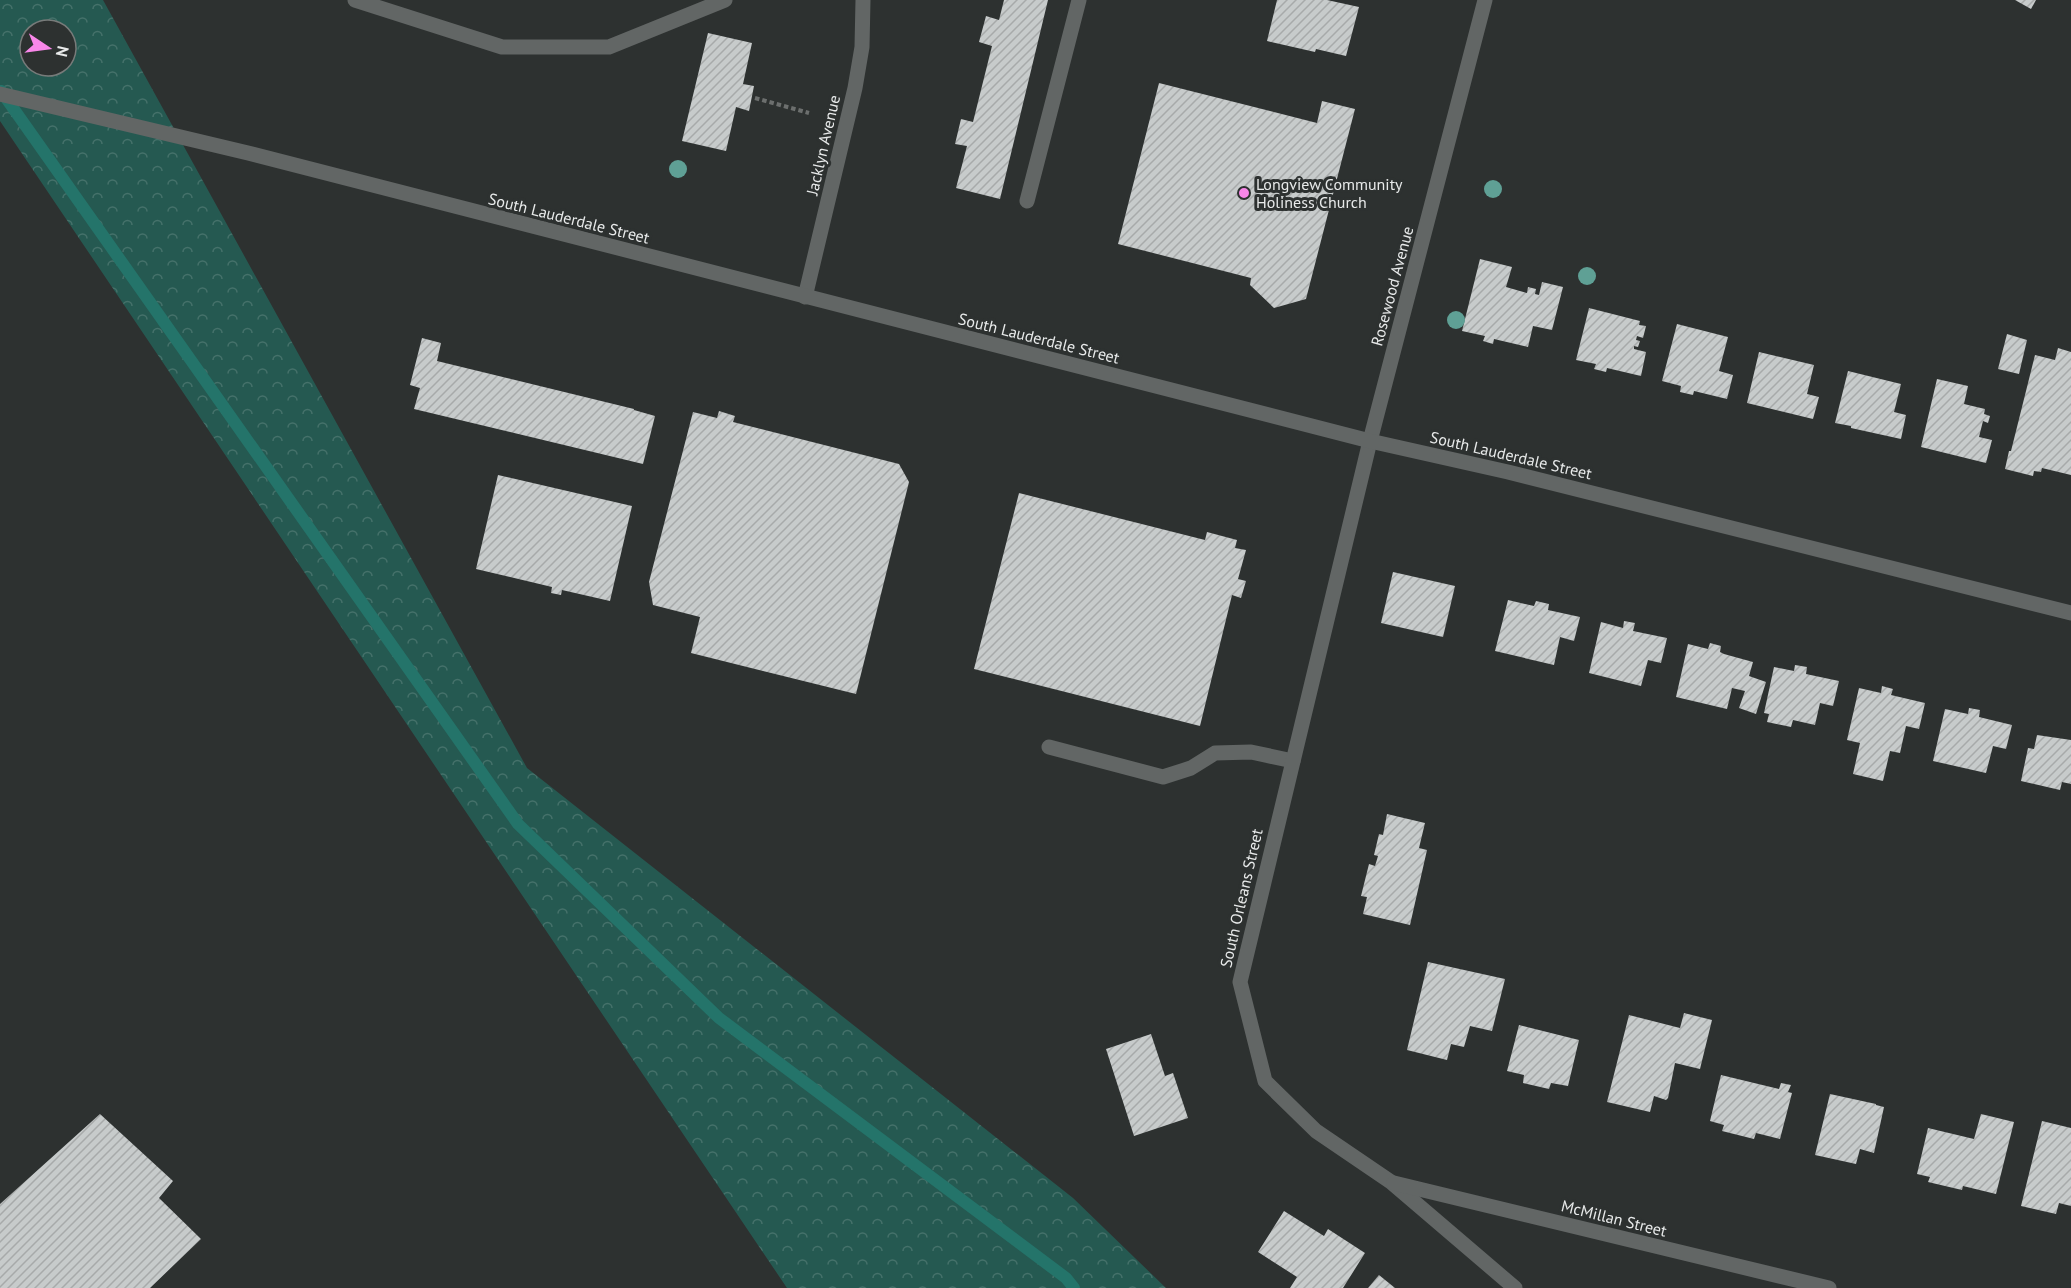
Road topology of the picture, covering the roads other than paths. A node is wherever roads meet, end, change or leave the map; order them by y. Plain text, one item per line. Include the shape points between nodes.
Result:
1 (355, 0) edge
2 (725, 0) edge
3 (863, 0) edge
4 (1079, 0) edge
5 (1485, 0) edge
6 (0, 94) edge
7 (1027, 201) dead end
8 (805, 297) junction
9 (1370, 441) junction
10 (2071, 613) edge
11 (1049, 747) dead end
12 (1293, 761) junction
13 (1391, 1182) junction
14 (1515, 1288) edge
15 (1829, 1288) edge

1 - 2 street via 502,47 609,47
3 - 8 street, Jacklyn Avenue via 862,47 855,88
4 - 7 street
5 - 9 street, Rosewood Avenue
6 - 8 street, South Lauderdale Street via 248,153
8 - 9 street, South Lauderdale Street
9 - 10 street, South Lauderdale Street via 1530,477
9 - 12 street, South Orleans Street
11 - 12 street via 1163,777 1191,768 1215,753 1251,752
12 - 13 street, South Orleans Street via 1240,982 1265,1081 1316,1131
13 - 14 street, South Orleans Street
13 - 15 street, McMillan Street

